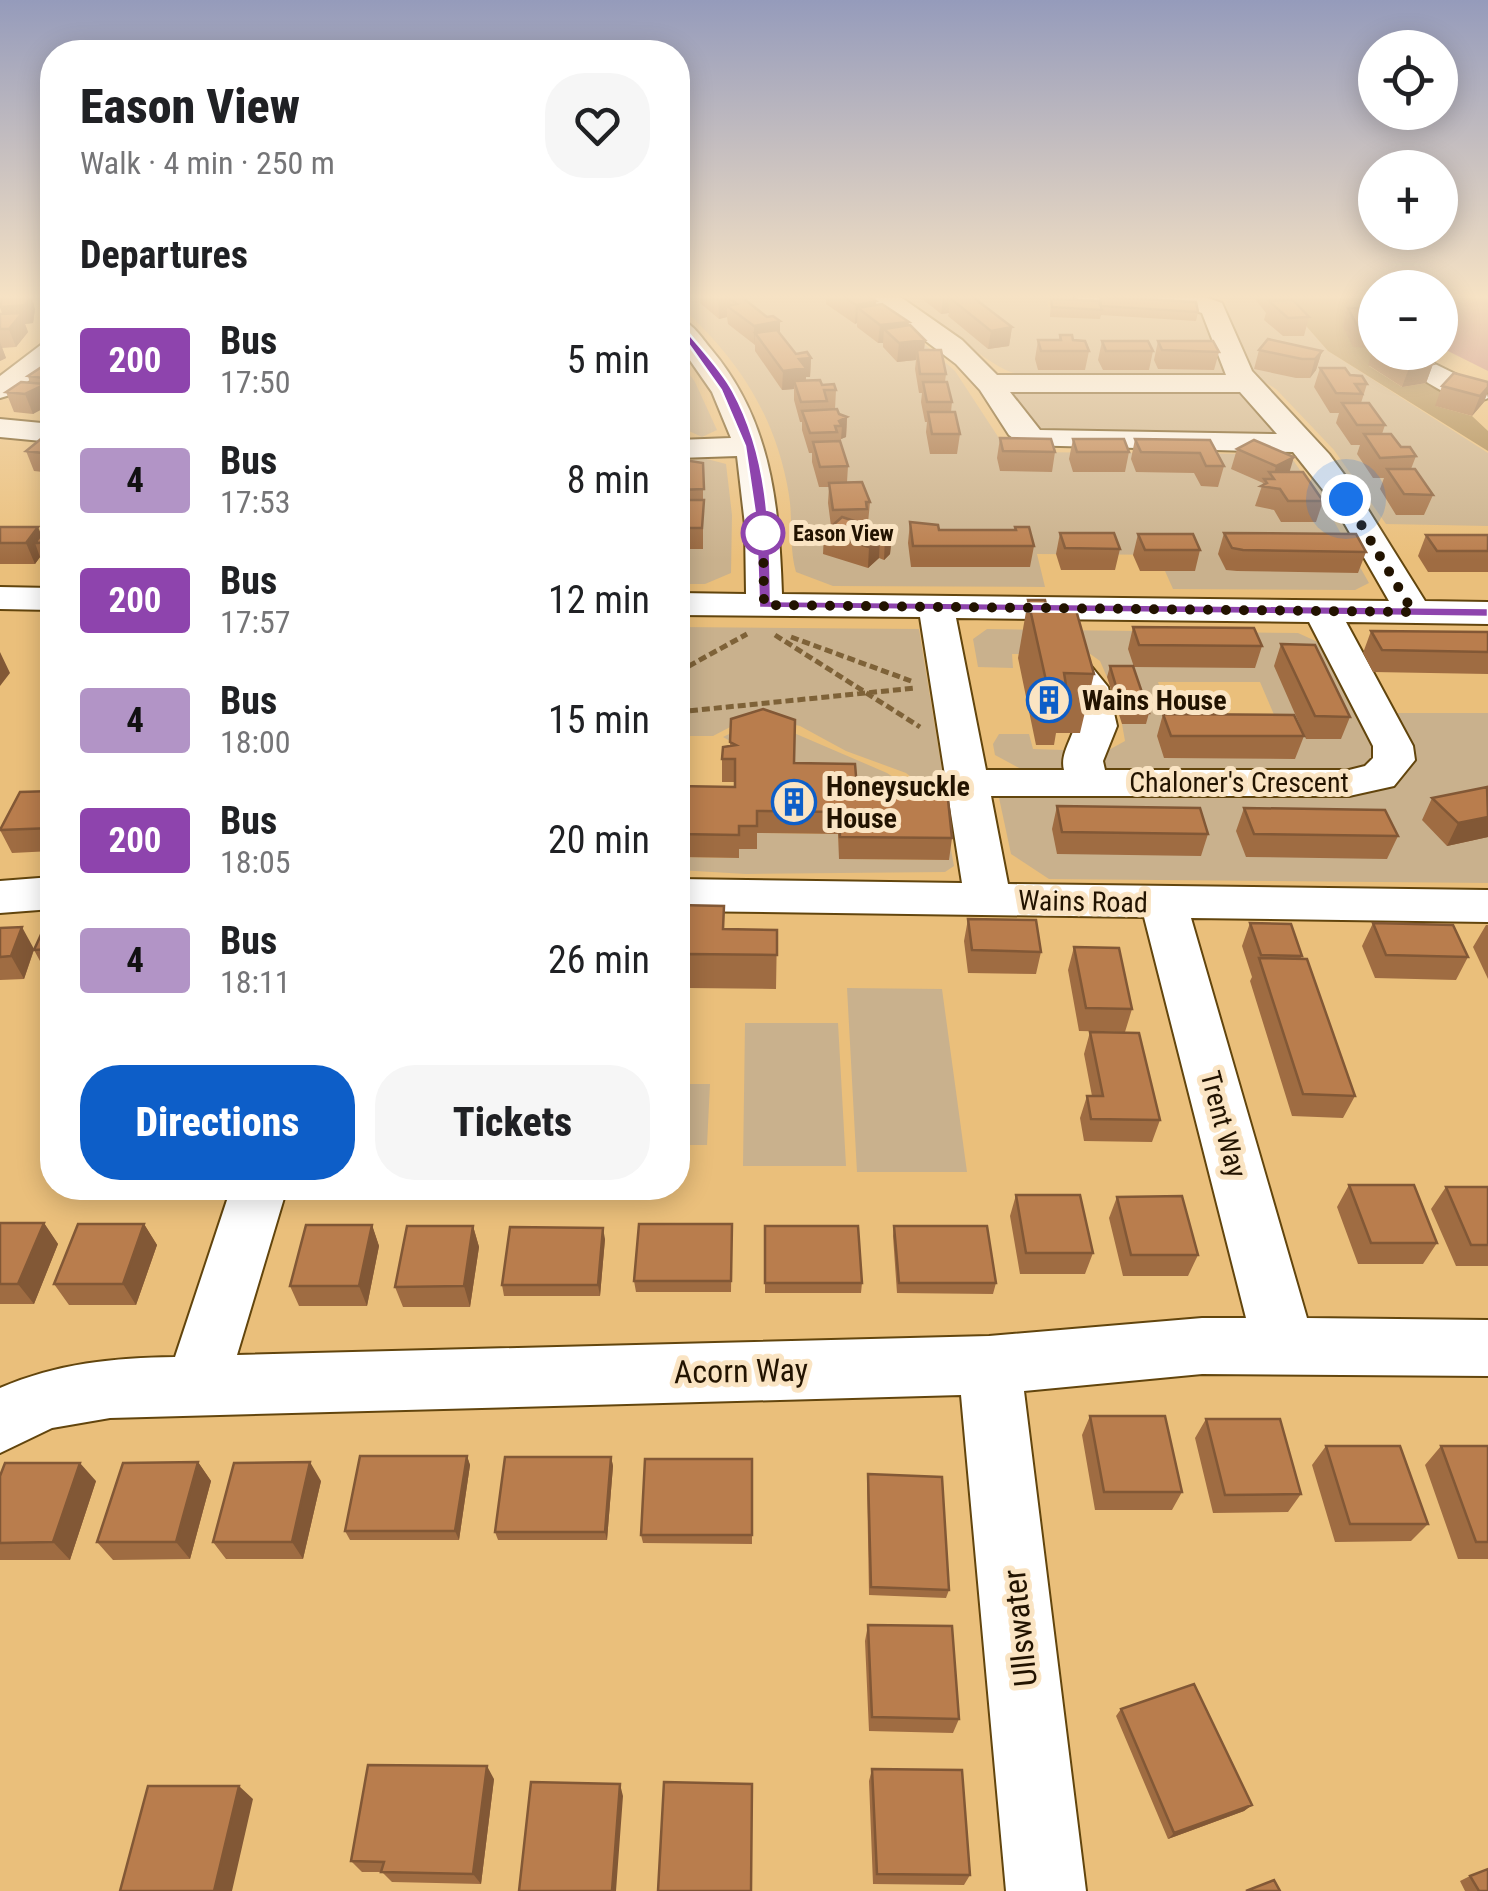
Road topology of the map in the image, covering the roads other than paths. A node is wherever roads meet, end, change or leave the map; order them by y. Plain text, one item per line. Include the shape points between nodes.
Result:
1 (722, 383) edge
2 (990, 383) edge
3 (1054, 383) edge
4 (1452, 383) edge
5 (1248, 384) joint
6 (1476, 395) edge
7 (0, 428) edge
8 (40, 432) edge
9 (1301, 443) junction
10 (752, 446) junction
11 (690, 449) edge
12 (0, 598) edge
13 (40, 599) edge
14 (690, 606) edge
15 (936, 607) junction
16 (1044, 608) junction
17 (1322, 612) junction
18 (1413, 612) junction
19 (1488, 613) edge
20 (763, 616) junction
21 (1088, 782) junction
22 (969, 783) junction
23 (40, 894) edge
24 (690, 895) edge
25 (0, 897) edge
26 (988, 900) junction
27 (1163, 902) junction
28 (1488, 906) edge
29 (255, 1200) edge
30 (1284, 1346) junction
31 (1488, 1348) edge
32 (989, 1365) junction
33 (197, 1384) junction
34 (8, 1411) edge
35 (1046, 1891) edge

1 - 10 street
2 - 9 street via 1022,433 1033,439
3 - 5 street
4 - 6 street
5 - 9 street
7 - 8 street
9 - 18 street via 1346,499
10 - 11 street
10 - 20 street via 763,521
12 - 13 street
14 - 20 street
15 - 16 street
15 - 20 street
15 - 22 street
16 - 17 street
16 - 21 street via 1053,648 1075,662 1089,683 1096,735 1082,760
17 - 18 street
17 - 21 street, Chaloner's Crescent via 1393,746 1394,760 1379,777 1349,783
18 - 19 street
21 - 22 street, Chaloner's Crescent
22 - 26 street
23 - 25 street
24 - 26 street, Wains Road
26 - 27 street, Wains Road
27 - 28 street, Wains Road
27 - 30 street, Trent Way
29 - 33 street
30 - 31 street, Acorn Way
30 - 32 street, Acorn Way via 1202,1346
32 - 33 street, Acorn Way
32 - 35 street, Ullswater
33 - 34 street, Acorn Way via 79,1392

